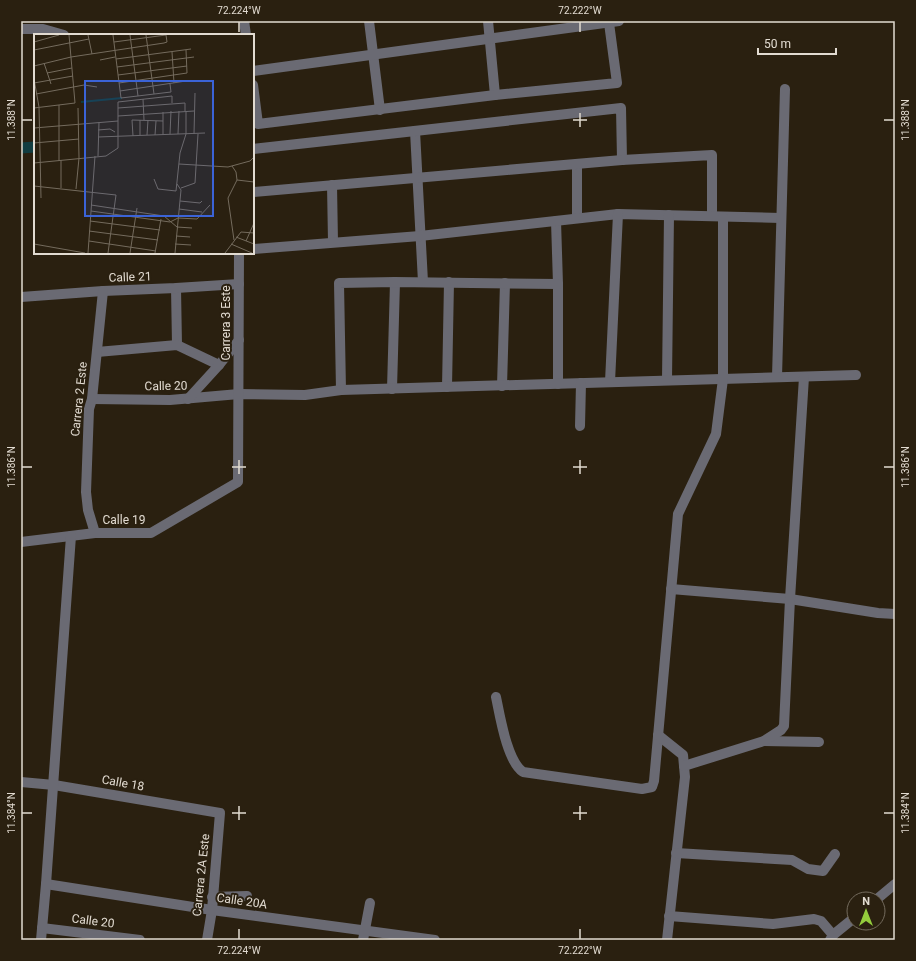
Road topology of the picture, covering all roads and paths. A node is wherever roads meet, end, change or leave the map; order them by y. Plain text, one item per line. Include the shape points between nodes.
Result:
1 (244, 21) edge
2 (369, 21) edge
3 (488, 21) edge
4 (614, 22) edge
5 (573, 24) edge
6 (21, 29) edge
7 (60, 34) edge
8 (246, 34) edge
9 (490, 39) junction
10 (373, 54) junction
11 (254, 71) edge
12 (785, 89) dead end
13 (254, 93) edge
14 (495, 95) junction
15 (380, 110) junction
16 (415, 131) junction
17 (254, 149) edge
18 (622, 160) junction
19 (576, 164) junction
20 (417, 178) junction
21 (332, 185) junction
22 (254, 192) edge
23 (618, 214) junction
24 (669, 215) junction
25 (712, 216) junction
26 (724, 217) junction
27 (577, 218) junction
28 (781, 218) junction
29 (556, 221) junction
30 (420, 236) junction
31 (333, 242) junction
32 (254, 249) edge
33 (239, 254) edge
34 (395, 282) junction
35 (423, 282) junction
36 (449, 282) junction
37 (505, 283) junction
38 (239, 284) junction
39 (558, 284) junction
40 (176, 288) junction
41 (103, 290) junction
42 (21, 297) edge
43 (239, 340) junction
44 (177, 345) junction
45 (97, 352) junction
46 (219, 365) junction
47 (856, 374) dead end
48 (777, 377) junction
49 (804, 377) junction
50 (723, 379) junction
51 (667, 380) junction
52 (610, 382) junction
53 (581, 383) junction
54 (558, 384) junction
55 (502, 386) junction
56 (447, 387) junction
57 (392, 389) junction
58 (341, 390) junction
59 (239, 394) junction
60 (92, 399) junction
61 (188, 399) junction
62 (580, 426) dead end
63 (238, 482) joint
64 (95, 533) junction
65 (72, 536) junction
66 (21, 542) edge
67 (671, 589) junction
68 (790, 599) junction
69 (895, 614) edge
70 (496, 697) dead end
71 (658, 735) junction
72 (764, 742) junction
73 (819, 742) dead end
74 (684, 766) junction
75 (21, 782) edge
76 (54, 785) junction
77 (220, 813) joint
78 (676, 853) junction
79 (835, 854) dead end
80 (46, 884) junction
81 (894, 884) edge
82 (886, 891) edge
83 (247, 896) dead end
84 (212, 898) junction
85 (370, 903) dead end
86 (212, 910) junction
87 (669, 916) junction
88 (846, 925) edge
89 (42, 928) junction
90 (364, 935) edge
91 (832, 938) edge
92 (41, 940) edge
93 (140, 940) edge
94 (207, 940) edge
95 (434, 940) edge
96 (667, 940) edge

1 - 8 street
2 - 10 street
3 - 9 street
4 - 5 street
4 - 14 street via 617,83
5 - 9 street
6 - 7 street via 43,29
9 - 10 street
9 - 14 street
10 - 11 street
10 - 15 street
12 - 28 street
13 - 15 street via 258,124
14 - 15 street
16 - 17 street
16 - 18 street via 621,108
16 - 20 street
18 - 19 street
18 - 25 street via 712,155
19 - 20 street
19 - 27 street
20 - 21 street
20 - 30 street
21 - 22 street
21 - 31 street
23 - 24 street
23 - 27 street
23 - 52 street
24 - 25 street
24 - 51 street
25 - 26 street
26 - 28 street
26 - 50 street
27 - 29 street
28 - 48 street
29 - 30 street
29 - 39 street
30 - 31 street
30 - 35 street
31 - 32 street
33 - 38 street, Carrera 3 Este
34 - 35 street
34 - 57 street
34 - 58 street via 339,283
35 - 36 street
36 - 37 street
36 - 56 street
37 - 39 street
37 - 55 street
38 - 40 street, Calle 21
38 - 43 street, Carrera 3 Este
39 - 54 street
40 - 41 street, Calle 21
40 - 44 street
41 - 42 street, Calle 21
41 - 45 street, Carrera 2 Este
43 - 46 street
43 - 59 street, Carrera 3 Este
44 - 45 street
44 - 46 street
45 - 60 street, Carrera 2 Este
46 - 61 street
47 - 49 street, Calle 20
48 - 49 street, Calle 20
48 - 50 street, Calle 20
49 - 68 street
50 - 51 street, Calle 20
50 - 67 street via 716,434 678,514
51 - 52 street, Calle 20
52 - 53 street, Calle 20
53 - 54 street, Calle 20
53 - 62 street
54 - 55 street, Calle 20
55 - 56 street, Calle 20
56 - 57 street, Calle 20
57 - 58 street, Calle 20
58 - 59 street, Calle 20 via 305,395
59 - 61 street, Calle 20
59 - 63 street, Carrera 3 Este
60 - 61 street, Calle 20
60 - 64 street, Carrera 2 Este via 89,409 86,492
63 - 64 street, Calle 19 via 151,533
64 - 65 street, Calle 19
65 - 66 street, Calle 19
65 - 76 street
67 - 68 street
67 - 71 street
68 - 69 street
68 - 72 street via 784,726
70 - 71 street via 504,735 517,768 523,772 642,789 652,787
71 - 74 street via 683,755
72 - 73 street
72 - 74 street
74 - 78 street via 685,777
75 - 76 street, Calle 18
76 - 77 street, Calle 18
76 - 80 street
77 - 84 street, Carrera 2A Este
78 - 79 street via 792,860 808,869 823,871
78 - 87 street
80 - 86 street, Calle 20A
80 - 89 street
81 - 82 street
83 - 84 street
84 - 86 street, Carrera 2A Este
85 - 90 street
86 - 90 street, Calle 20A
86 - 94 street, Carrera 2A Este
87 - 91 street via 773,924 814,919 820,920
87 - 96 street
88 - 91 street
89 - 92 street
89 - 93 street, Calle 20
90 - 95 street, Calle 20A

